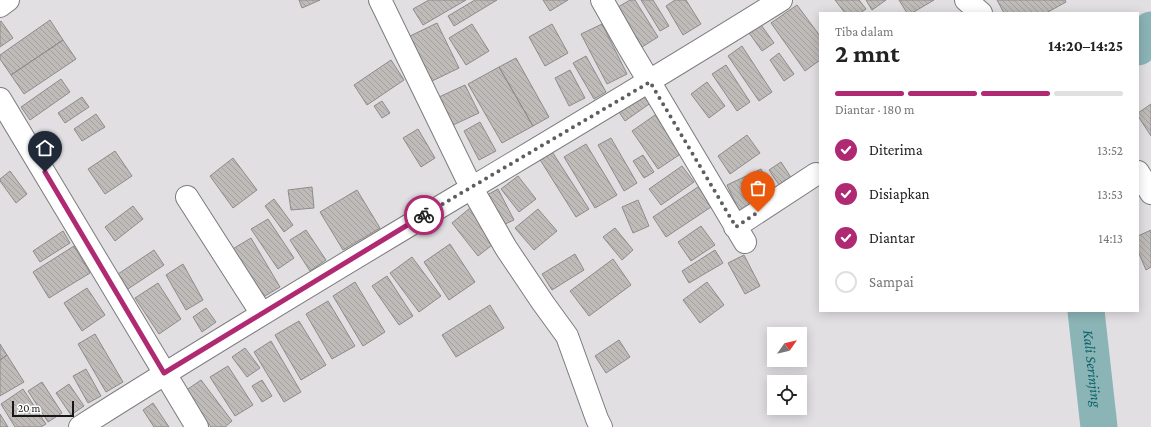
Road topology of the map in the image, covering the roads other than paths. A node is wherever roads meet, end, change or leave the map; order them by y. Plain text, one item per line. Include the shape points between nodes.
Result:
1 (8, 0) edge
2 (380, 0) edge
3 (602, 0) edge
4 (781, 0) edge
5 (966, 0) edge
6 (0, 6) edge
7 (980, 12) edge
8 (650, 82) junction
9 (0, 99) edge
10 (816, 174) dead end
11 (1139, 174) edge
12 (471, 187) junction
13 (1151, 192) edge
14 (186, 197) dead end
15 (262, 314) junction
16 (164, 373) junction
17 (593, 424) edge
18 (80, 427) edge
19 (197, 427) edge

1 - 6 street
2 - 12 street
3 - 8 street
4 - 8 street
5 - 7 street
8 - 10 street via 740,234
8 - 12 street
9 - 16 street
11 - 13 street
12 - 15 street
12 - 17 street via 506,248 567,336 586,389
14 - 15 street
15 - 16 street
16 - 18 street
16 - 19 street

